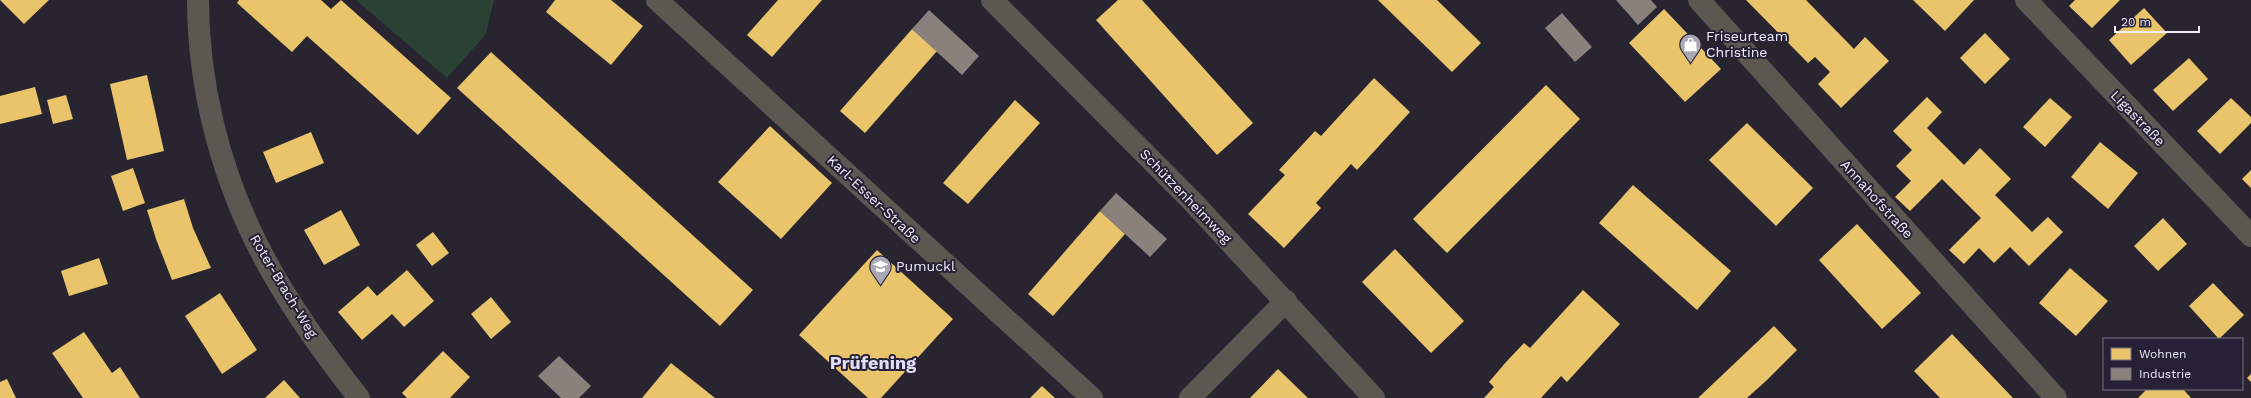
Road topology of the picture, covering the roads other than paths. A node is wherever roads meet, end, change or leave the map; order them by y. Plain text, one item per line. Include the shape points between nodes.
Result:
1 (198, 0) edge
2 (657, 0) edge
3 (992, 0) edge
4 (1699, 0) edge
5 (2026, 0) edge
6 (2251, 236) edge
7 (1286, 301) junction
8 (359, 398) edge
9 (1092, 398) edge
10 (1190, 398) edge
11 (1374, 398) edge
12 (2056, 398) edge

1 - 8 street, Roter-Brach-Weg via 198,34 211,113 229,178 256,242 290,301
2 - 9 street, Karl-Esser-Straße
3 - 7 street, Schützenheimweg via 1192,201
4 - 12 street, Annahofstraße
5 - 6 street, Ligastraße
7 - 10 street
7 - 11 street, Schützenheimweg

